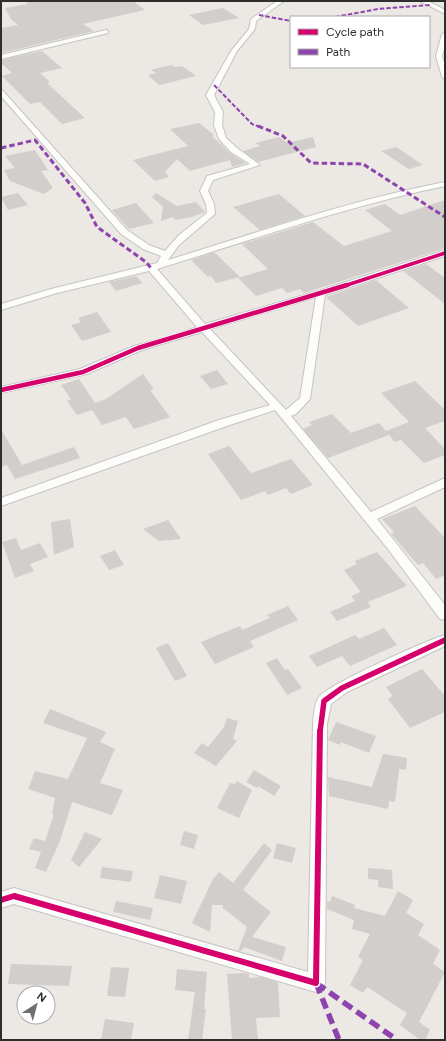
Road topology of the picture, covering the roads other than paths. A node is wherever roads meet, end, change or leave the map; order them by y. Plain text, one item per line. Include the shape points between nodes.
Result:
1 (281, 1) edge
2 (423, 1) edge
3 (443, 11) edge
4 (106, 32) dead end
5 (445, 34) edge
6 (1, 57) edge
7 (445, 77) edge
8 (1, 92) edge
9 (445, 184) edge
10 (445, 253) edge
11 (165, 254) junction
12 (156, 267) junction
13 (321, 293) junction
14 (1, 307) edge
15 (205, 328) junction
16 (1, 390) edge
17 (278, 406) junction
18 (285, 416) junction
19 (445, 482) edge
20 (1, 502) edge
21 (369, 518) junction
22 (445, 615) edge
23 (445, 640) edge
24 (1, 900) edge

1 - 11 street via 253,20 252,29 234,51 211,91 211,100 219,112 218,124 223,139 256,165 210,178 204,191 211,214
2 - 3 street
4 - 6 street
5 - 7 street via 439,56
8 - 11 street via 124,232 137,243
9 - 12 street via 405,192
10 - 13 street
11 - 12 street
12 - 14 street via 54,291
12 - 15 street
13 - 15 street
13 - 18 street via 305,399
15 - 16 street via 138,348 83,372
15 - 17 street
17 - 18 street
17 - 20 street
18 - 21 street
19 - 21 street
21 - 22 street
23 - 24 street via 342,688 324,701 320,724 316,983 14,896

